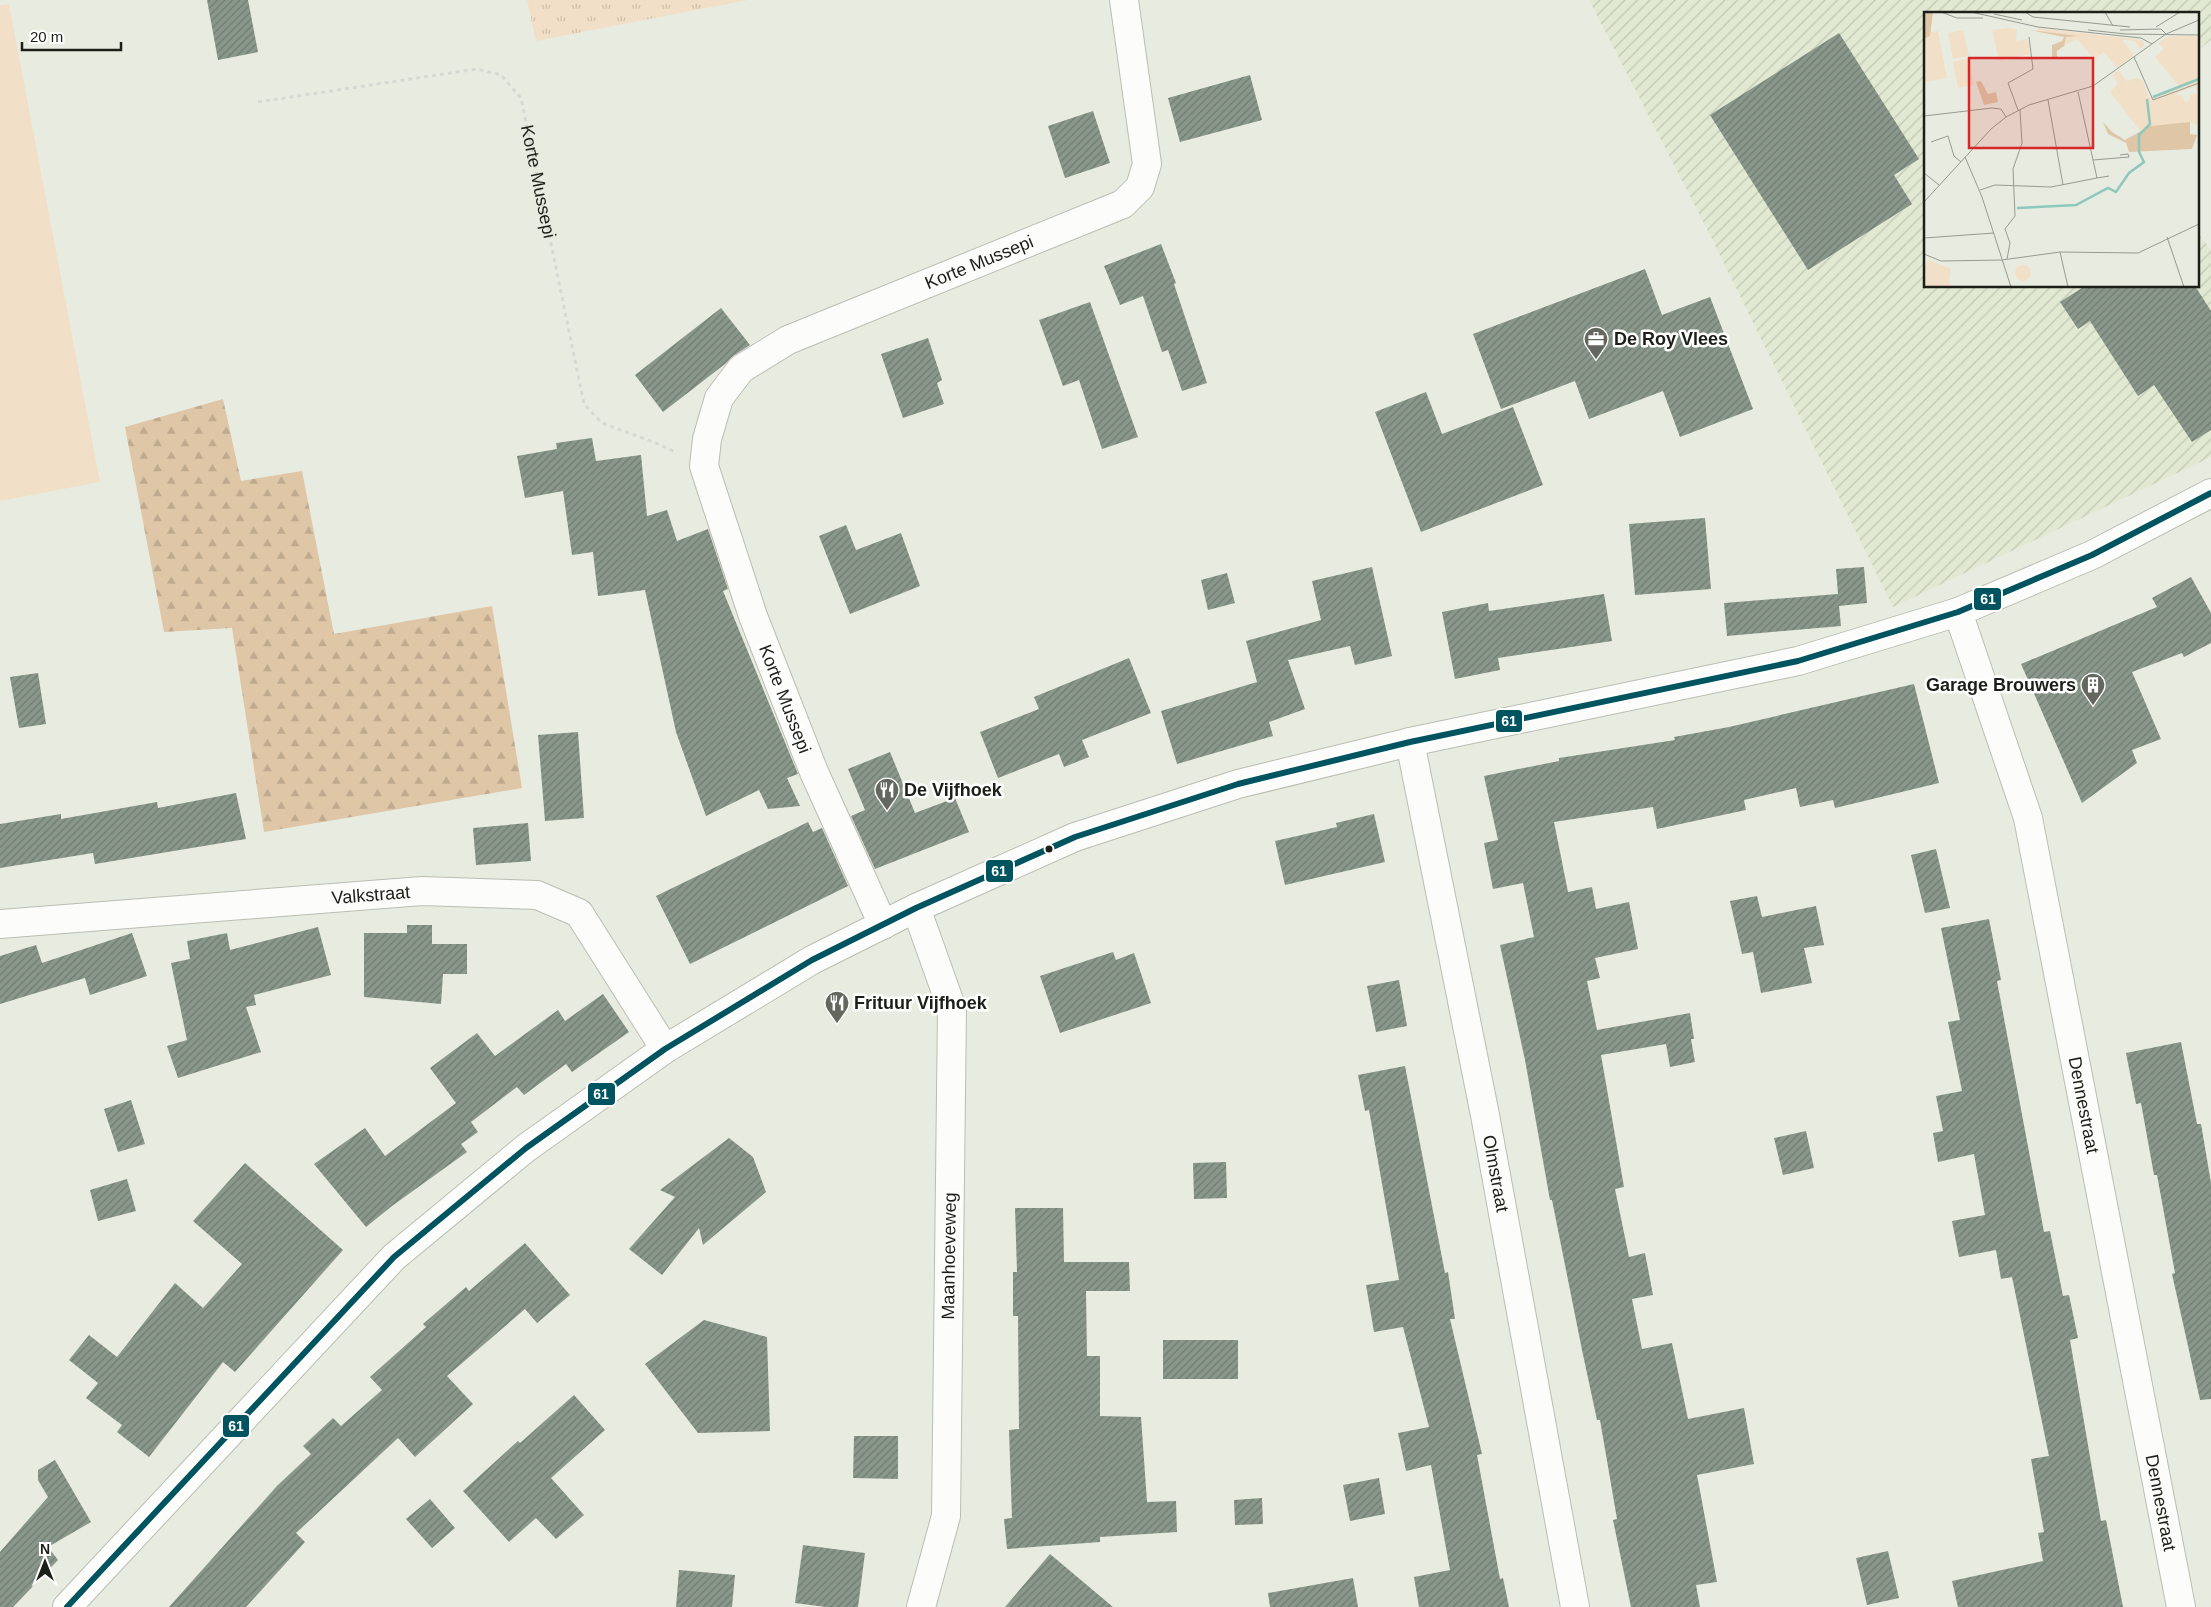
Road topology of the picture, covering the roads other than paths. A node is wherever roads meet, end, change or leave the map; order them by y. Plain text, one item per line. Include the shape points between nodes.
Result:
1 (1124, 0) edge
2 (2211, 493) edge
3 (1958, 612) junction
4 (1410, 742) junction
5 (916, 908) junction
6 (0, 924) edge
7 (883, 925) junction
8 (665, 1049) junction
9 (67, 1607) edge
10 (921, 1607) edge
11 (1576, 1607) edge
12 (2181, 1607) edge

1 - 7 street, Korte Mussepi via 1148,164 1140,187 1123,204 788,340 741,369 719,398 707,439 704,466 753,616 814,772
2 - 3 street via 2092,555
3 - 4 street via 1798,661
3 - 12 street, Dennestraat via 2028,818
4 - 5 street via 1238,784 1075,837
4 - 11 street, Olmstraat via 1485,1115
5 - 7 street
5 - 10 street, Maanhoeveweg via 952,1009 946,1516
6 - 8 street, Valkstraat via 422,891 537,895 580,913
7 - 8 street via 812,960
8 - 9 street via 526,1148 394,1257

